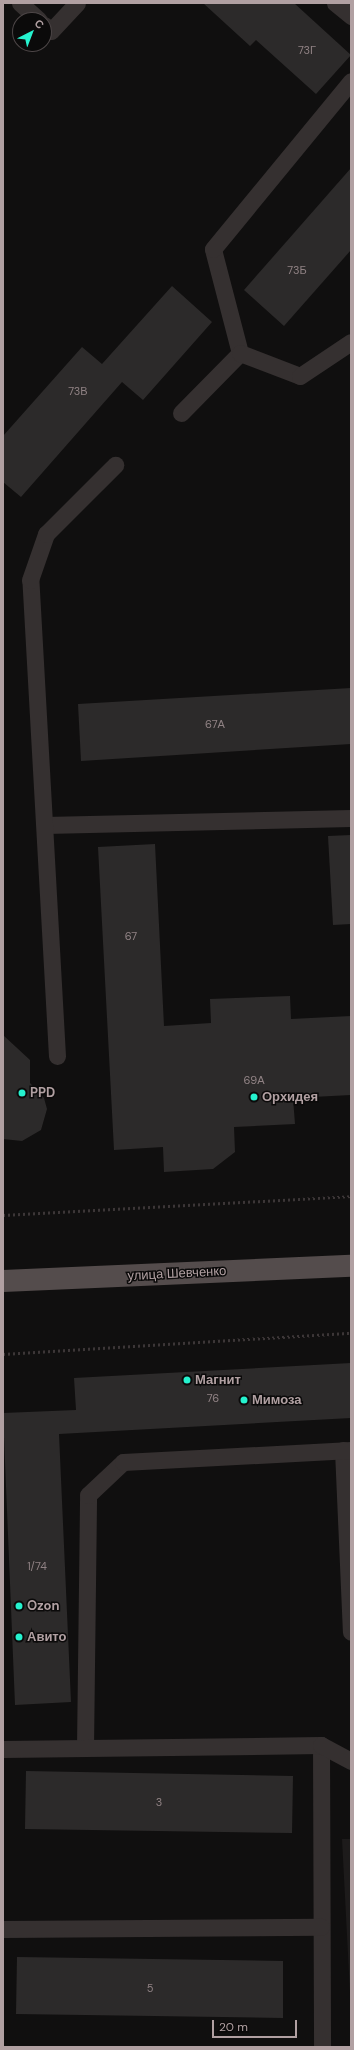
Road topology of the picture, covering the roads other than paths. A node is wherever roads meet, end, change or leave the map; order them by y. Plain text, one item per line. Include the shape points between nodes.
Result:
1 (20, 3) edge
2 (77, 3) edge
3 (335, 3) edge
4 (30, 12) edge
5 (351, 16) edge
6 (52, 30) edge
7 (351, 81) edge
8 (351, 342) edge
9 (240, 353) junction
10 (181, 413) dead end
11 (115, 465) dead end
12 (351, 818) edge
13 (45, 825) junction
14 (57, 1056) dead end
15 (351, 1266) edge
16 (3, 1281) edge
17 (347, 1450) edge
18 (351, 1632) edge
19 (321, 1745) junction
20 (85, 1748) junction
21 (3, 1749) edge
22 (351, 1761) edge
23 (321, 1927) junction
24 (3, 1929) edge
25 (322, 2047) edge

1 - 4 lane
2 - 6 lane
3 - 5 lane
7 - 9 lane via 214,249
8 - 9 lane via 300,376
9 - 10 lane
11 - 13 lane via 46,534 30,580
12 - 13 lane
13 - 14 lane
15 - 16 main road, улица Шевченко
17 - 18 lane
17 - 20 lane via 123,1462 88,1494
19 - 20 lane
19 - 22 lane
19 - 23 lane
20 - 21 lane
23 - 24 lane
23 - 25 lane

